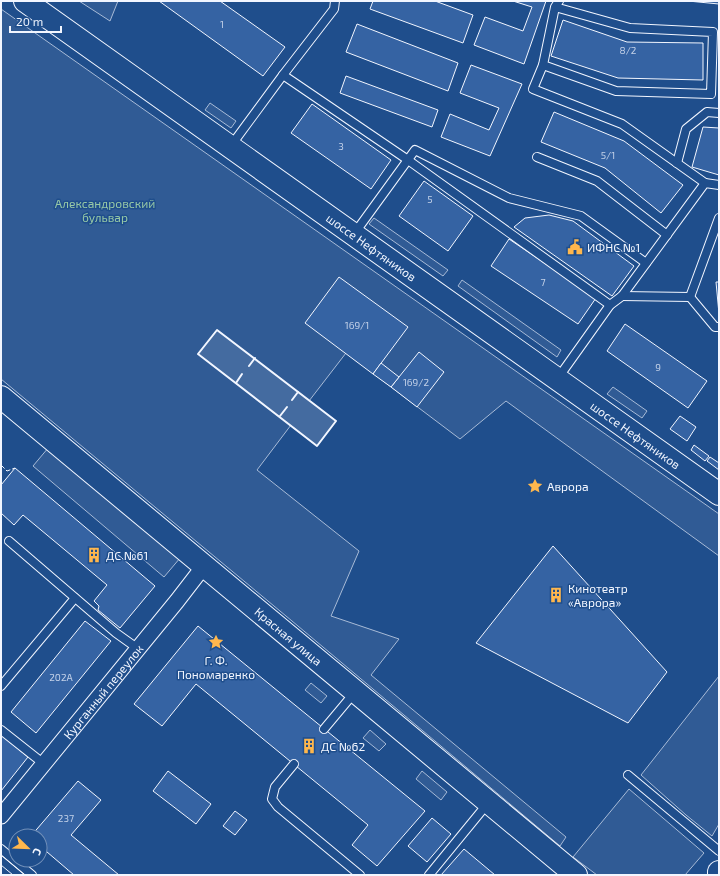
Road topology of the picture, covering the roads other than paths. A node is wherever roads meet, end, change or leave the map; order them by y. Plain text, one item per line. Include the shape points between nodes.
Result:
1 (25, 1) edge
2 (335, 1) edge
3 (557, 4) edge
4 (542, 65) junction
5 (283, 74) junction
6 (719, 113) edge
7 (230, 147) junction
8 (537, 157) dead end
9 (408, 160) junction
10 (678, 163) junction
11 (705, 183) junction
12 (719, 185) edge
13 (719, 218) edge
14 (354, 234) junction
15 (667, 235) junction
16 (646, 263) junction
17 (622, 296) junction
18 (690, 297) junction
19 (610, 305) junction
20 (719, 327) edge
21 (558, 379) junction
22 (1, 397) edge
23 (719, 494) edge
24 (9, 541) dead end
25 (204, 566) junction
26 (75, 598) junction
27 (137, 648) junction
28 (1, 686) edge
29 (355, 692) junction
30 (324, 729) dead end
31 (1, 730) edge
32 (44, 764) junction
33 (294, 764) dead end
34 (628, 774) dead end
35 (488, 802) junction
36 (1, 816) edge
37 (1, 848) edge
38 (719, 851) edge
39 (32, 875) edge
40 (360, 875) edge
41 (429, 875) edge
42 (576, 875) edge

1 - 7 main road, шоссе Нефтяников
2 - 5 lane via 334,9
3 - 4 lane
3 - 4 lane via 630,28 713,32 711,94 616,91
4 - 10 lane via 533,89 622,124
5 - 7 lane
5 - 9 lane
6 - 10 lane via 706,112 686,129
7 - 14 main road, шоссе Нефтяников
8 - 15 lane via 597,181
9 - 14 lane
9 - 16 lane via 415,150 509,198 581,216
9 - 19 lane
10 - 11 lane
11 - 12 lane
11 - 15 lane
13 - 18 lane
14 - 21 main road, шоссе Нефтяников
15 - 16 lane
16 - 17 lane
17 - 18 lane
17 - 19 lane
18 - 20 lane via 715,327
19 - 21 lane
21 - 23 main road, шоссе Нефтяников
22 - 25 main road, Красная улица
24 - 26 lane
25 - 27 street, Курганный переулок
25 - 29 main road, Красная улица
26 - 27 lane
26 - 28 lane
27 - 32 street, Курганный переулок
29 - 30 lane
29 - 35 main road, Красная улица
31 - 32 lane
32 - 36 street, Курганный переулок
33 - 40 lane via 275,788 272,799 278,807
34 - 38 lane
35 - 41 lane
35 - 42 main road, Красная улица
37 - 39 lane

